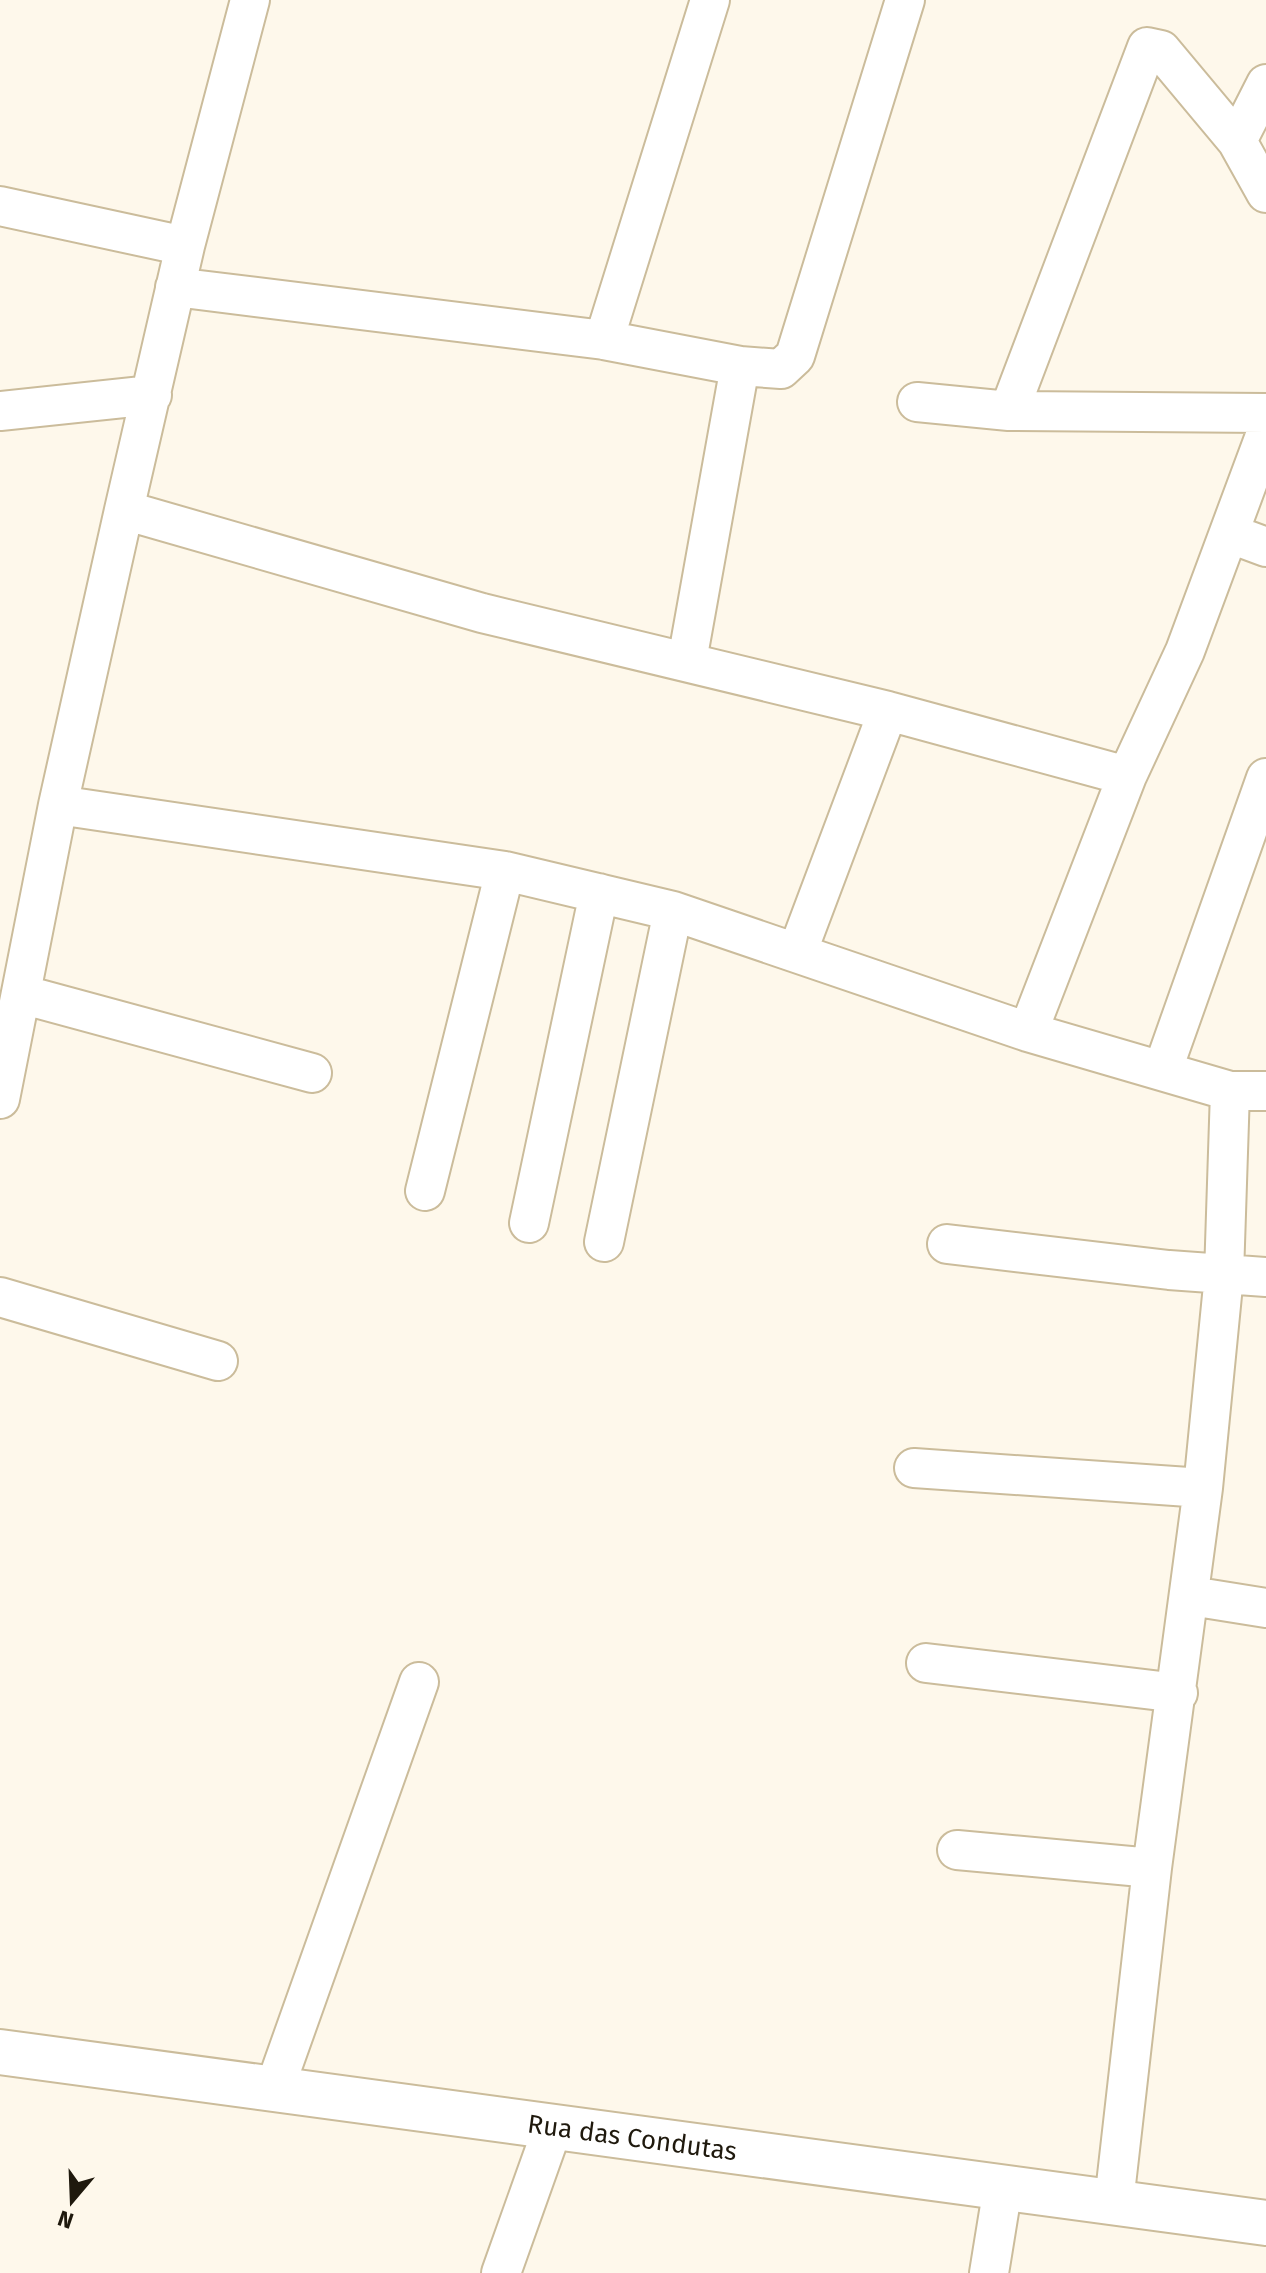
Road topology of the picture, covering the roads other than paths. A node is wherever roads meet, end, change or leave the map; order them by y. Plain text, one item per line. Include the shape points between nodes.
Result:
1 (710, 0) edge
2 (905, 0) edge
3 (243, 1) edge
4 (1266, 84) edge
5 (1237, 141) junction
6 (1266, 193) edge
7 (0, 206) edge
8 (185, 246) junction
9 (175, 287) junction
10 (604, 340) junction
11 (740, 366) junction
12 (152, 395) junction
13 (917, 402) dead end
14 (0, 411) edge
15 (1009, 411) junction
16 (1266, 413) edge
17 (1266, 433) edge
18 (124, 510) junction
19 (1231, 534) junction
20 (1266, 547) edge
21 (687, 661) junction
22 (888, 711) junction
23 (1127, 776) junction
24 (1266, 778) edge
25 (58, 805) junction
26 (1250, 870) edge
27 (505, 871) junction
28 (599, 893) junction
29 (673, 911) junction
30 (797, 953) junction
31 (21, 994) junction
32 (1028, 1032) junction
33 (1163, 1069) junction
34 (312, 1073) dead end
35 (1248, 1091) edge
36 (0, 1099) edge
37 (425, 1191) dead end
38 (529, 1223) dead end
39 (604, 1242) dead end
40 (947, 1244) dead end
41 (1224, 1275) junction
42 (1266, 1277) edge
43 (0, 1297) edge
44 (218, 1361) dead end
45 (914, 1468) dead end
46 (1203, 1488) junction
47 (1191, 1596) junction
48 (1266, 1608) edge
49 (926, 1663) dead end
50 (419, 1682) dead end
51 (1178, 1693) junction
52 (957, 1850) dead end
53 (1152, 1868) junction
54 (0, 2052) edge
55 (274, 2090) junction
56 (553, 2127) junction
57 (1003, 2187) junction
58 (1114, 2202) junction
59 (1266, 2223) edge
60 (501, 2273) edge
61 (989, 2273) edge

1 - 10 street
2 - 11 street via 795,356 771,371
3 - 8 street
4 - 5 street
5 - 6 street
5 - 15 street via 1161,50 1147,47
7 - 8 street
8 - 9 street
9 - 10 street
9 - 12 street
10 - 11 street
11 - 21 street
12 - 14 street
12 - 18 street
13 - 15 street
15 - 16 street
17 - 19 street
18 - 21 street via 482,613
18 - 25 street
19 - 20 street
19 - 23 street
21 - 22 street
22 - 23 street
22 - 30 street
23 - 32 street
24 - 26 street
25 - 27 street
25 - 31 street
26 - 33 street
27 - 28 street
27 - 37 street
28 - 29 street
28 - 38 street
29 - 30 street
29 - 39 street
30 - 32 street
31 - 34 street
31 - 36 street
32 - 33 street
33 - 35 street
35 - 41 street
40 - 41 street
41 - 42 street
41 - 46 street
43 - 44 street
45 - 46 street
46 - 47 street
47 - 48 street
47 - 51 street
49 - 51 street
50 - 55 street
51 - 53 street
52 - 53 street
53 - 58 street
54 - 55 street, Rua das Condutas
55 - 56 street, Rua das Condutas
56 - 57 street, Rua das Condutas
56 - 60 street
57 - 58 street, Rua das Condutas
57 - 61 street
58 - 59 street, Rua das Condutas

